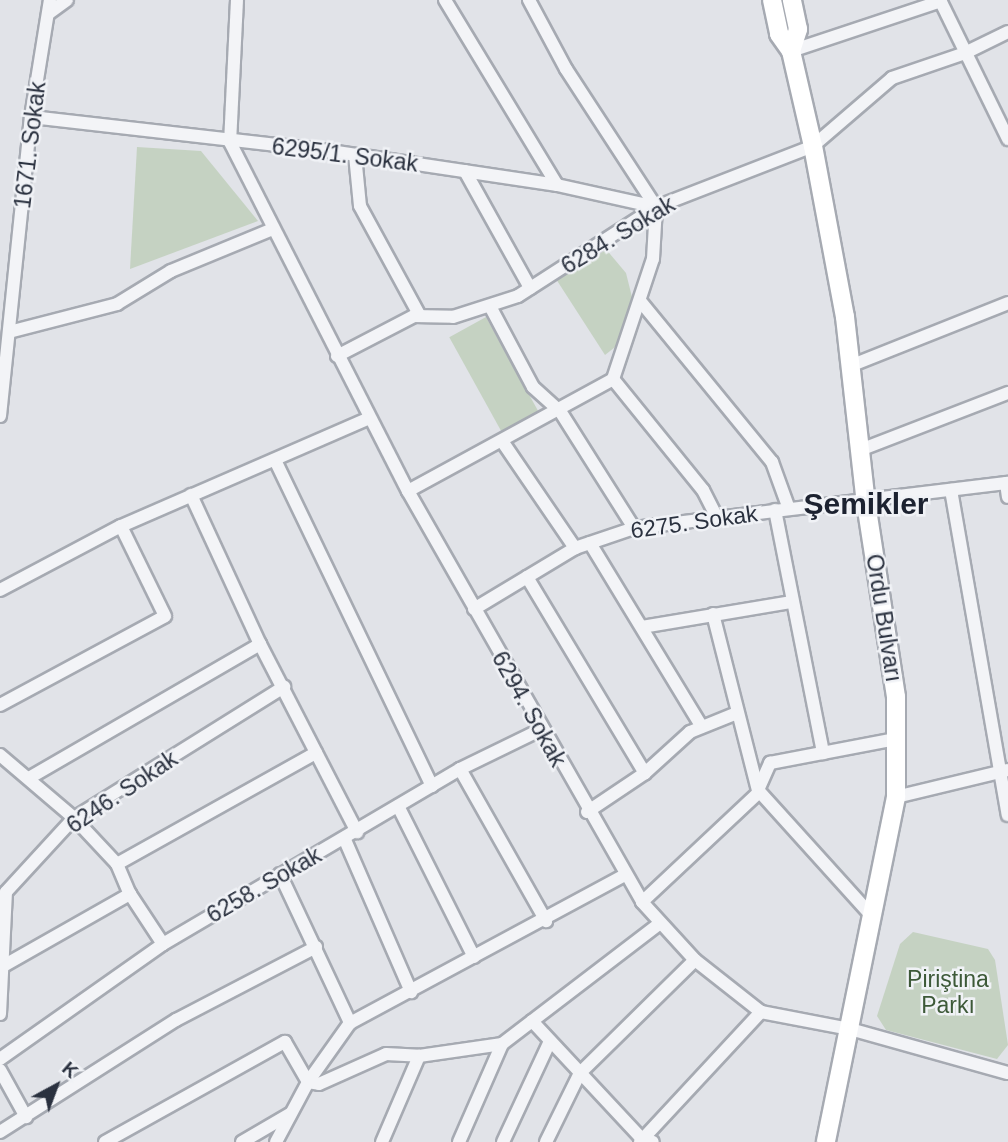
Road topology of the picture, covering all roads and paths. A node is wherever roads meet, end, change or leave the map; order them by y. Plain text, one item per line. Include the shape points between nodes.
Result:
1 (68, 0) edge
2 (237, 0) edge
3 (445, 0) edge
4 (529, 0) edge
5 (772, 0) edge
6 (792, 0) edge
7 (940, 1) edge
8 (49, 7) edge
9 (1008, 32) edge
10 (791, 51) junction
11 (965, 53) junction
12 (31, 117) junction
13 (1008, 122) edge
14 (1006, 138) edge
15 (230, 142) junction
16 (813, 146) junction
17 (355, 155) junction
18 (465, 171) junction
19 (557, 185) junction
20 (656, 207) junction
21 (273, 229) junction
22 (530, 288) junction
23 (641, 302) junction
24 (1008, 303) edge
25 (491, 308) junction
26 (420, 316) junction
27 (9, 332) junction
28 (337, 356) junction
29 (850, 366) junction
30 (613, 379) junction
31 (1008, 393) edge
32 (560, 411) junction
33 (0, 415) edge
34 (369, 418) junction
35 (502, 441) junction
36 (860, 450) junction
37 (275, 460) junction
38 (1007, 483) edge
39 (951, 490) junction
40 (408, 491) junction
41 (191, 495) junction
42 (1008, 497) edge
43 (866, 503) junction
44 (782, 510) junction
45 (717, 517) junction
46 (121, 526) junction
47 (634, 528) junction
48 (590, 543) junction
49 (575, 548) junction
50 (527, 577) junction
51 (0, 590) edge
52 (792, 602) junction
53 (474, 609) junction
54 (713, 614) junction
55 (642, 627) junction
56 (260, 644) junction
57 (284, 688) junction
58 (0, 705) edge
59 (737, 713) junction
60 (702, 727) junction
61 (540, 730) junction
62 (896, 740) junction
63 (316, 753) junction
64 (823, 753) junction
65 (0, 755) edge
66 (460, 769) junction
67 (1004, 770) edge
68 (645, 773) junction
69 (29, 778) junction
70 (432, 786) junction
71 (759, 791) junction
72 (896, 797) junction
73 (398, 806) junction
74 (587, 812) junction
75 (1008, 816) edge
76 (74, 818) junction
77 (357, 832) junction
78 (345, 840) junction
79 (117, 864) junction
80 (280, 874) junction
81 (623, 876) junction
82 (130, 894) junction
83 (642, 902) junction
84 (871, 915) junction
85 (546, 921) junction
86 (659, 924) junction
87 (163, 944) junction
88 (316, 947) junction
89 (474, 957) junction
90 (695, 960) junction
91 (5, 965) junction
92 (411, 992) junction
93 (761, 1012) junction
94 (0, 1014) edge
95 (532, 1021) junction
96 (350, 1023) junction
97 (850, 1029) junction
98 (550, 1041) junction
99 (502, 1044) junction
100 (419, 1056) junction
101 (0, 1059) edge
102 (0, 1070) edge
103 (580, 1073) junction
104 (1008, 1073) edge
105 (308, 1082) junction
106 (290, 1114) junction
107 (26, 1117) junction
108 (0, 1132) edge
109 (645, 1141) edge
110 (105, 1142) edge
111 (242, 1142) edge
112 (276, 1142) edge
113 (382, 1142) edge
114 (459, 1142) edge
115 (503, 1142) edge
116 (546, 1142) edge
117 (826, 1142) edge

1 - 8 street
2 - 15 street
3 - 19 street
4 - 20 street via 566,69
5 - 10 main road, Ordu Bulvarı via 779,34
6 - 10 main road, Ordu Bulvarı via 798,29
7 - 10 street
7 - 11 street via 955,23
8 - 12 street, 1671. Sokak
9 - 11 street, 6284. Sokak
10 - 16 main road, Ordu Bulvarı
11 - 14 street
11 - 16 street, 6284. Sokak via 891,79
12 - 15 street, 6295/1. Sokak
12 - 27 street, 1671. Sokak
13 - 14 street
15 - 17 street, 6295/1. Sokak
15 - 21 street, 6294. Sokak
16 - 20 street, 6284. Sokak
16 - 29 main road, Ordu Bulvarı
17 - 18 street, 6295/1. Sokak
17 - 26 street via 360,206
18 - 19 street, 6295/1. Sokak
18 - 22 street
19 - 20 street, 6295/1. Sokak
20 - 22 street, 6284. Sokak
20 - 23 street via 653,259
21 - 27 street via 171,271 117,304
21 - 28 street, 6294. Sokak
22 - 25 street, 6284. Sokak
23 - 30 street
23 - 44 street via 772,462
24 - 29 street
25 - 26 street, 6284. Sokak via 453,317
25 - 32 street via 533,387
26 - 28 street, 6284. Sokak
27 - 33 street, 1671. Sokak
28 - 34 street, 6294. Sokak
29 - 36 main road, Ordu Bulvarı
30 - 32 street
30 - 45 street via 703,490
31 - 36 street
32 - 35 street
32 - 47 street
34 - 37 street
34 - 40 street, 6294. Sokak
35 - 40 street
35 - 49 street
36 - 43 main road, Ordu Bulvarı
37 - 41 street
37 - 70 street
38 - 39 street, 6275. Sokak
38 - 42 street
39 - 43 street, 6275. Sokak
39 - 67 street
40 - 53 street, 6294. Sokak
41 - 46 street
41 - 56 street
43 - 44 street, 6275. Sokak
43 - 62 main road, Ordu Bulvarı via 896,697
44 - 45 street, 6275. Sokak
44 - 52 street
45 - 47 street, 6275. Sokak
46 - 51 street
46 - 58 street via 165,616
47 - 48 street, 6275. Sokak
48 - 49 street, 6275. Sokak
48 - 55 street
49 - 50 street, 6275. Sokak
50 - 53 street, 6275. Sokak
50 - 68 street
52 - 54 street
52 - 64 street
53 - 61 street, 6294. Sokak
54 - 55 street
54 - 59 street
55 - 60 street
56 - 57 street
56 - 69 street
57 - 63 street
57 - 76 street, 6246. Sokak
59 - 60 street
59 - 71 street
60 - 68 street via 690,732
61 - 66 street, 6258. Sokak
61 - 74 street, 6294. Sokak
62 - 64 street
62 - 72 main road, Ordu Bulvarı
63 - 77 street
63 - 79 street
64 - 71 street via 770,763
65 - 69 street
66 - 70 street, 6258. Sokak
66 - 85 street
67 - 72 street
67 - 75 street
68 - 74 street
69 - 76 street
70 - 73 street, 6258. Sokak
71 - 83 street
71 - 84 street
72 - 84 main road, Ordu Bulvarı
73 - 77 street, 6258. Sokak
73 - 89 street
74 - 81 street, 6294. Sokak
76 - 79 street
76 - 91 street, 6246. Sokak via 6,892
77 - 78 street, 6258. Sokak
78 - 80 street, 6258. Sokak
78 - 92 street
79 - 82 street
80 - 87 street, 6258. Sokak
80 - 88 street
81 - 83 street, 6294. Sokak
81 - 85 street
82 - 87 street
82 - 91 street
83 - 86 street, 6294. Sokak
84 - 97 main road, Ordu Bulvarı
85 - 89 street
86 - 90 street, 6294. Sokak
86 - 95 street
87 - 101 street, 6258. Sokak
88 - 96 street
88 - 107 street via 176,1020
89 - 92 street
90 - 93 street, 6294. Sokak
90 - 103 street
91 - 94 street, 6246. Sokak
92 - 96 street
93 - 97 street, 6294. Sokak
93 - 109 street
95 - 98 street
95 - 99 street
96 - 105 street
97 - 104 street, 6294. Sokak
97 - 117 main road, Ordu Bulvarı
98 - 103 street
98 - 115 street
99 - 100 street
99 - 114 street
100 - 105 street via 386,1054 319,1084
100 - 113 street
102 - 107 street
103 - 109 street
103 - 116 street
105 - 106 street
105 - 110 street via 285,1042
106 - 111 street
106 - 112 street
107 - 108 street

